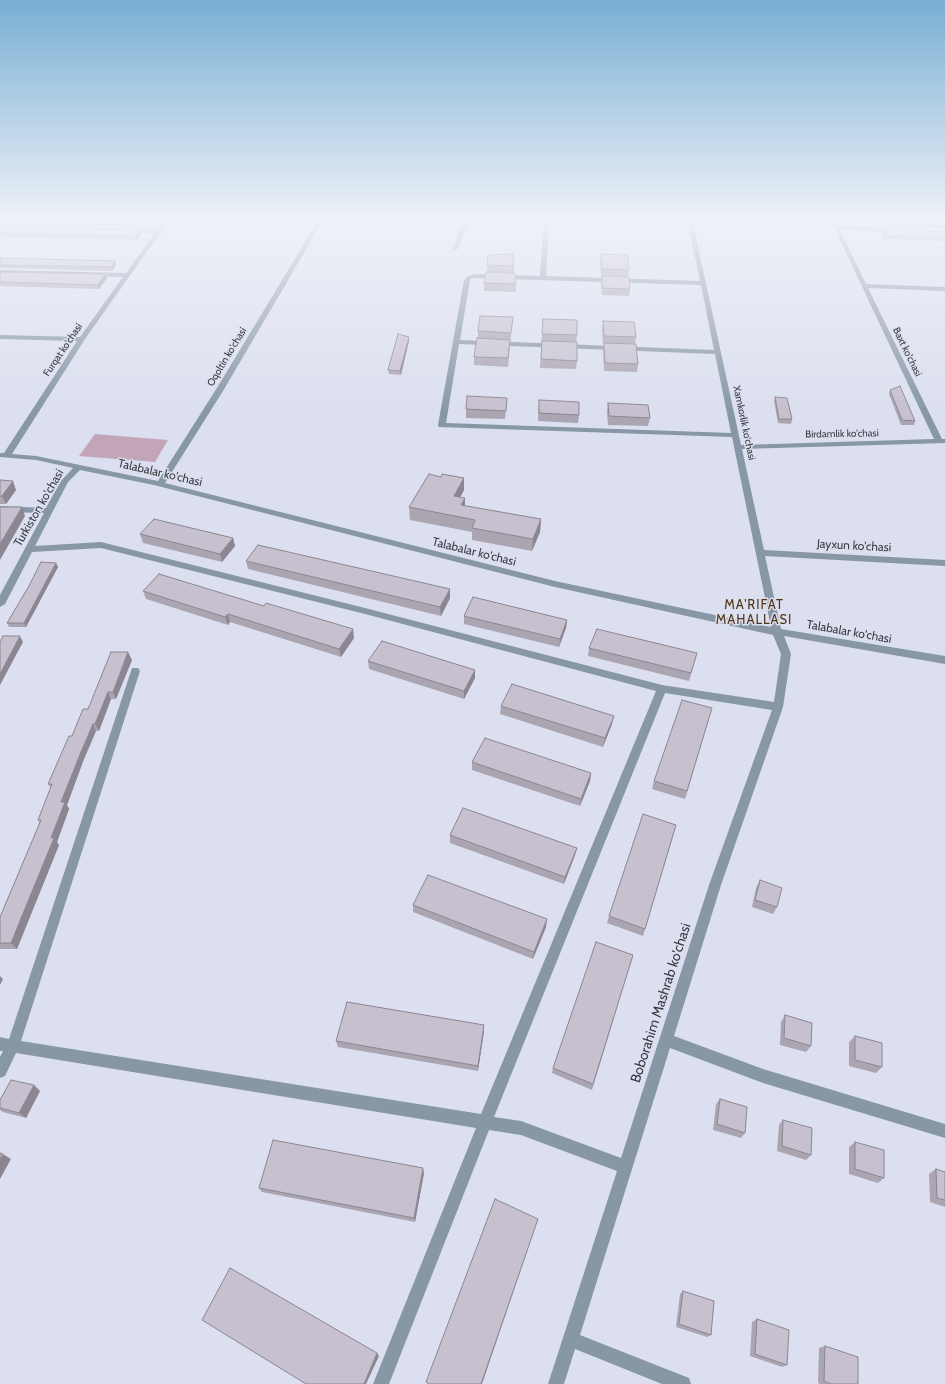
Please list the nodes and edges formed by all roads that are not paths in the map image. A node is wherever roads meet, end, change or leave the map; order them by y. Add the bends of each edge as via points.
1 (704, 283) edge
2 (121, 284) edge
3 (283, 284) edge
4 (466, 284) edge
5 (864, 286) joint
6 (945, 289) edge
7 (0, 337) edge
8 (82, 339) junction
9 (456, 342) junction
10 (719, 352) junction
11 (736, 435) junction
12 (942, 441) edge
13 (738, 446) junction
14 (4, 455) edge
15 (78, 467) junction
16 (160, 484) junction
17 (0, 509) edge
18 (49, 511) junction
19 (29, 549) junction
20 (761, 553) junction
21 (945, 563) edge
22 (0, 604) edge
23 (777, 632) junction
24 (945, 660) edge
25 (135, 671) dead end
26 (662, 689) junction
27 (778, 707) junction
28 (666, 1040) junction
29 (6, 1045) edge
30 (0, 1071) edge
31 (485, 1122) junction
32 (945, 1131) edge
33 (625, 1167) junction
34 (570, 1339) junction
35 (382, 1384) edge
36 (556, 1384) edge
37 (683, 1384) edge

1 - 10 street, Xamkorlik ko'chasi
2 - 8 street, Furqat ko'chasi
3 - 16 street, Oqoltin ko'chasi
4 - 9 street
5 - 6 street
5 - 12 street, Baxt ko'chasi
7 - 8 street
8 - 14 street, Furqat ko'chasi
9 - 10 street
9 - 11 street via 442,424
10 - 11 street, Xamkorlik ko'chasi
11 - 13 street, Xamkorlik ko'chasi
12 - 13 street, Birdamlik ko'chasi
13 - 20 street, Xamkorlik ko'chasi
14 - 15 street, Talabalar ko'chasi via 36,458
15 - 16 street, Talabalar ko'chasi
15 - 18 street, Turkiston ko'chasi via 65,481
16 - 23 street, Talabalar ko'chasi via 555,584
17 - 18 street
18 - 19 street, Turkiston ko'chasi
19 - 22 street, Turkiston ko'chasi
19 - 26 street via 101,545
20 - 21 street, Jayxun ko'chasi
20 - 23 street, Xamkorlik ko'chasi
23 - 24 street, Talabalar ko'chasi
23 - 27 street, Boborahim Mashrab ko'chasi via 786,654
25 - 29 street
26 - 27 street
26 - 31 street
27 - 28 street, Boborahim Mashrab ko'chasi via 715,886
28 - 32 street via 763,1076
28 - 33 street, Boborahim Mashrab ko'chasi
29 - 30 street
29 - 31 street
31 - 33 street via 521,1128
31 - 35 street
33 - 34 street, Boborahim Mashrab ko'chasi
34 - 36 street, Boborahim Mashrab ko'chasi
34 - 37 street

